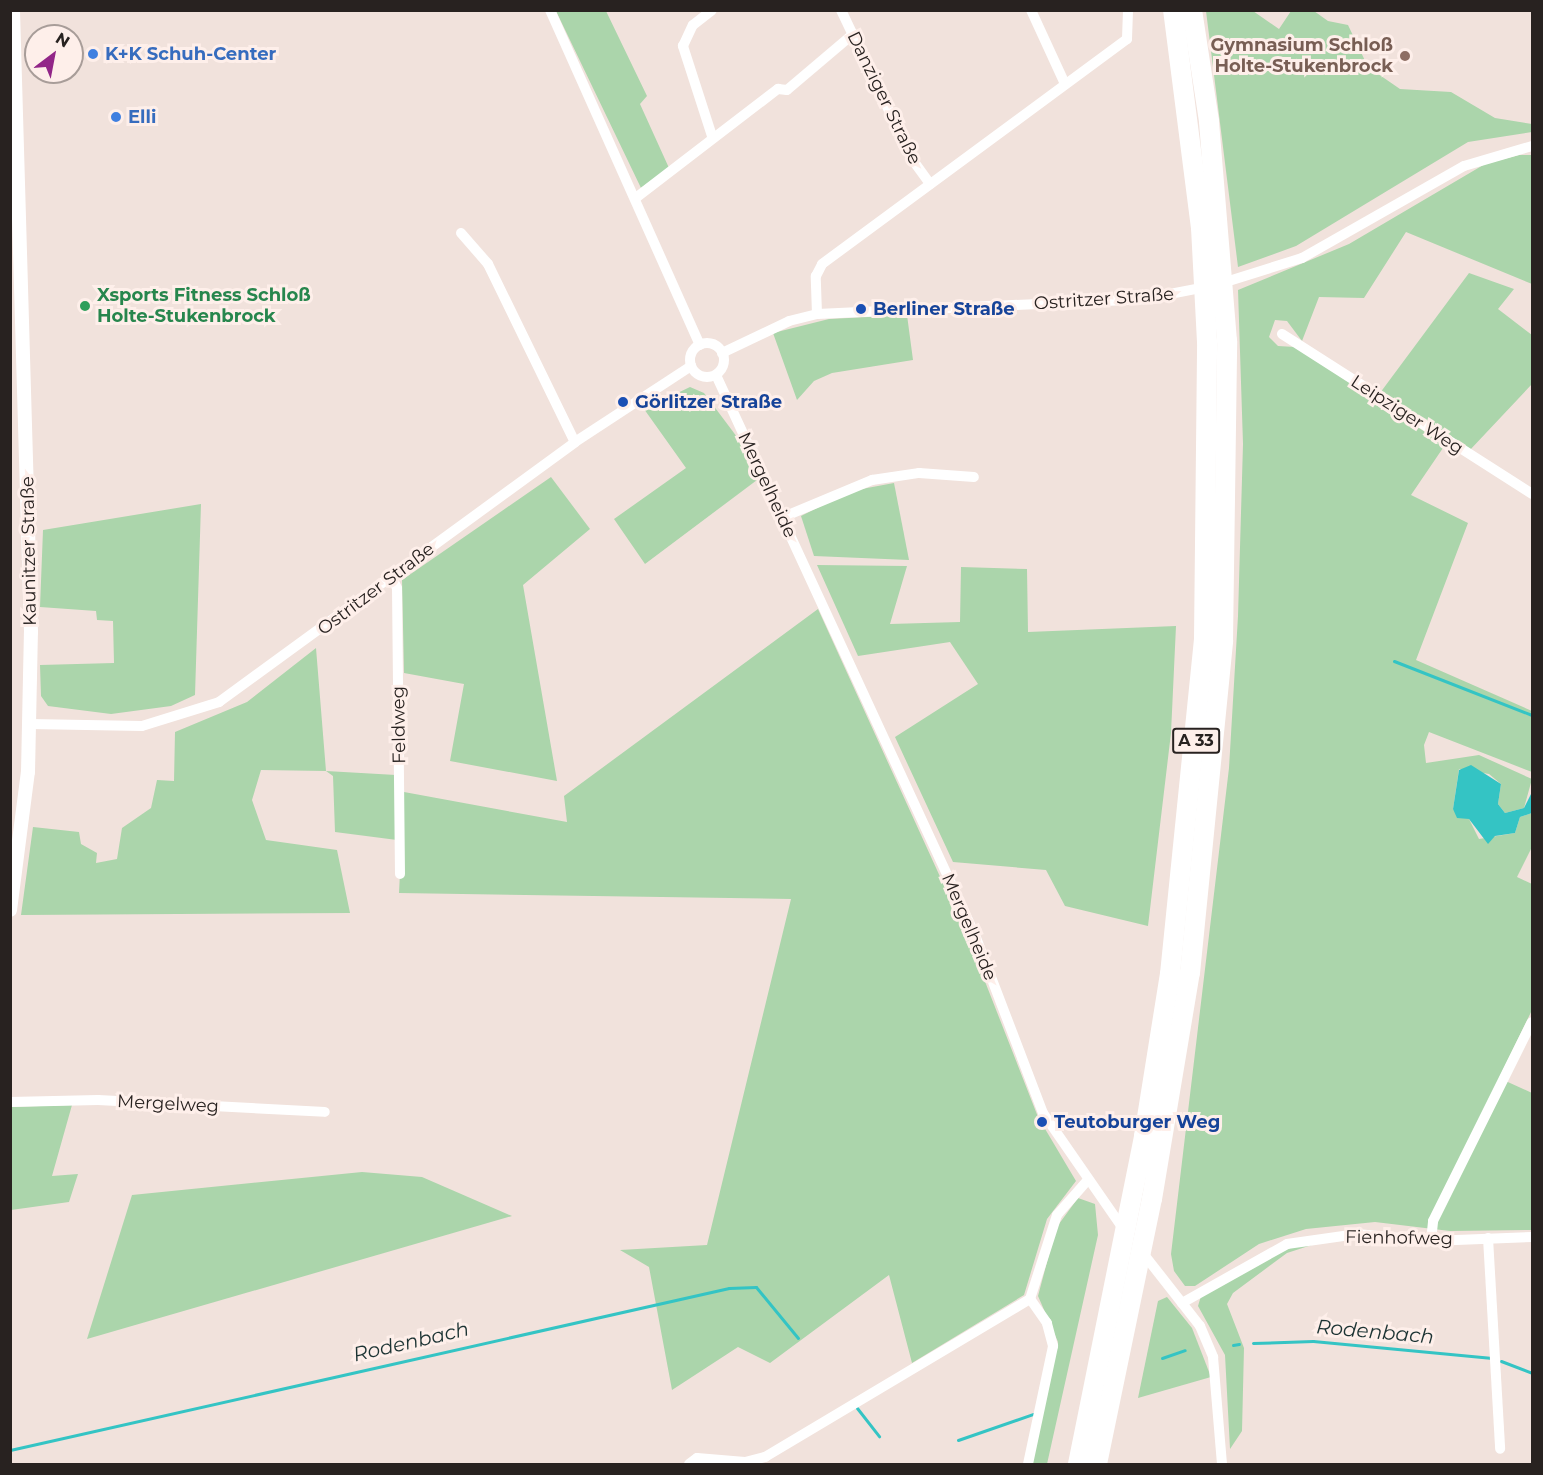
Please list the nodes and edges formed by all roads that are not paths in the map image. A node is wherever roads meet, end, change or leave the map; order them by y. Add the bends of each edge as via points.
1 (13, 10) edge
2 (550, 10) edge
3 (712, 10) edge
4 (842, 10) edge
5 (1031, 10) edge
6 (1128, 10) edge
7 (1173, 10) edge
8 (1192, 10) edge
9 (853, 34) junction
10 (1065, 84) junction
11 (712, 136) junction
12 (1533, 146) edge
13 (930, 184) junction
14 (637, 197) junction
15 (461, 233) dead end
16 (817, 314) junction
17 (1282, 334) dead end
18 (700, 345) junction
19 (722, 353) junction
20 (691, 366) junction
21 (716, 375) junction
22 (575, 441) junction
23 (974, 477) dead end
24 (1533, 494) edge
25 (781, 518) junction
26 (392, 577) junction
27 (30, 724) junction
28 (400, 874) dead end
29 (10, 910) edge
30 (1533, 1022) edge
31 (10, 1102) edge
32 (325, 1112) dead end
33 (1086, 1182) junction
34 (1533, 1237) edge
35 (1488, 1238) junction
36 (1431, 1240) junction
37 (1030, 1299) junction
38 (1182, 1303) junction
39 (1500, 1449) dead end
40 (689, 1464) edge
41 (1028, 1464) edge
42 (1078, 1464) edge
43 (1097, 1464) edge
44 (1222, 1464) edge

1 - 27 street, Kaunitzer Straße
2 - 14 street
3 - 11 street via 693,25 683,46
4 - 9 street, Danziger Straße
5 - 10 street
6 - 10 street via 1127,39
7 - 42 highway, A 33 via 1201,228 1207,342 1204,639 1170,974 1140,1158
8 - 43 highway, A 33 via 1209,121 1227,341 1223,641 1190,973 1154,1189
9 - 11 street via 787,90 778,89 730,130
9 - 13 street, Danziger Straße via 912,159
10 - 13 street
11 - 14 street
12 - 16 street, Ostritzer Straße via 1464,166 1302,258 1216,285 1144,299
13 - 16 street via 822,264 816,276
14 - 18 street
15 - 22 street via 488,264
16 - 19 street, Ostritzer Straße via 789,321
17 - 24 street, Leipziger Weg
18 - 19 street via 711,344
18 - 20 street via 691,356
19 - 21 street
20 - 21 street via 702,376
20 - 22 street, Ostritzer Straße
21 - 25 street, Mergelheide
22 - 26 street, Ostritzer Straße
23 - 25 street via 919,473 872,480
25 - 33 street, Mergelheide via 975,934 1043,1113
26 - 27 street, Ostritzer Straße via 243,687 174,720 142,726
26 - 28 street, Feldweg via 397,588
27 - 29 street, Kaunitzer Straße
30 - 36 street via 1434,1221
31 - 32 street, Mergelweg via 98,1100
33 - 37 street via 1057,1215
33 - 38 street, Mergelheide
34 - 35 street, Fienhofweg
35 - 36 street, Fienhofweg
35 - 39 street
36 - 38 street, Fienhofweg via 1357,1234 1287,1244
37 - 40 street via 765,1457 745,1462 697,1458
37 - 41 street via 1047,1323 1053,1346
38 - 44 street, Mergelheide via 1200,1326 1213,1357

